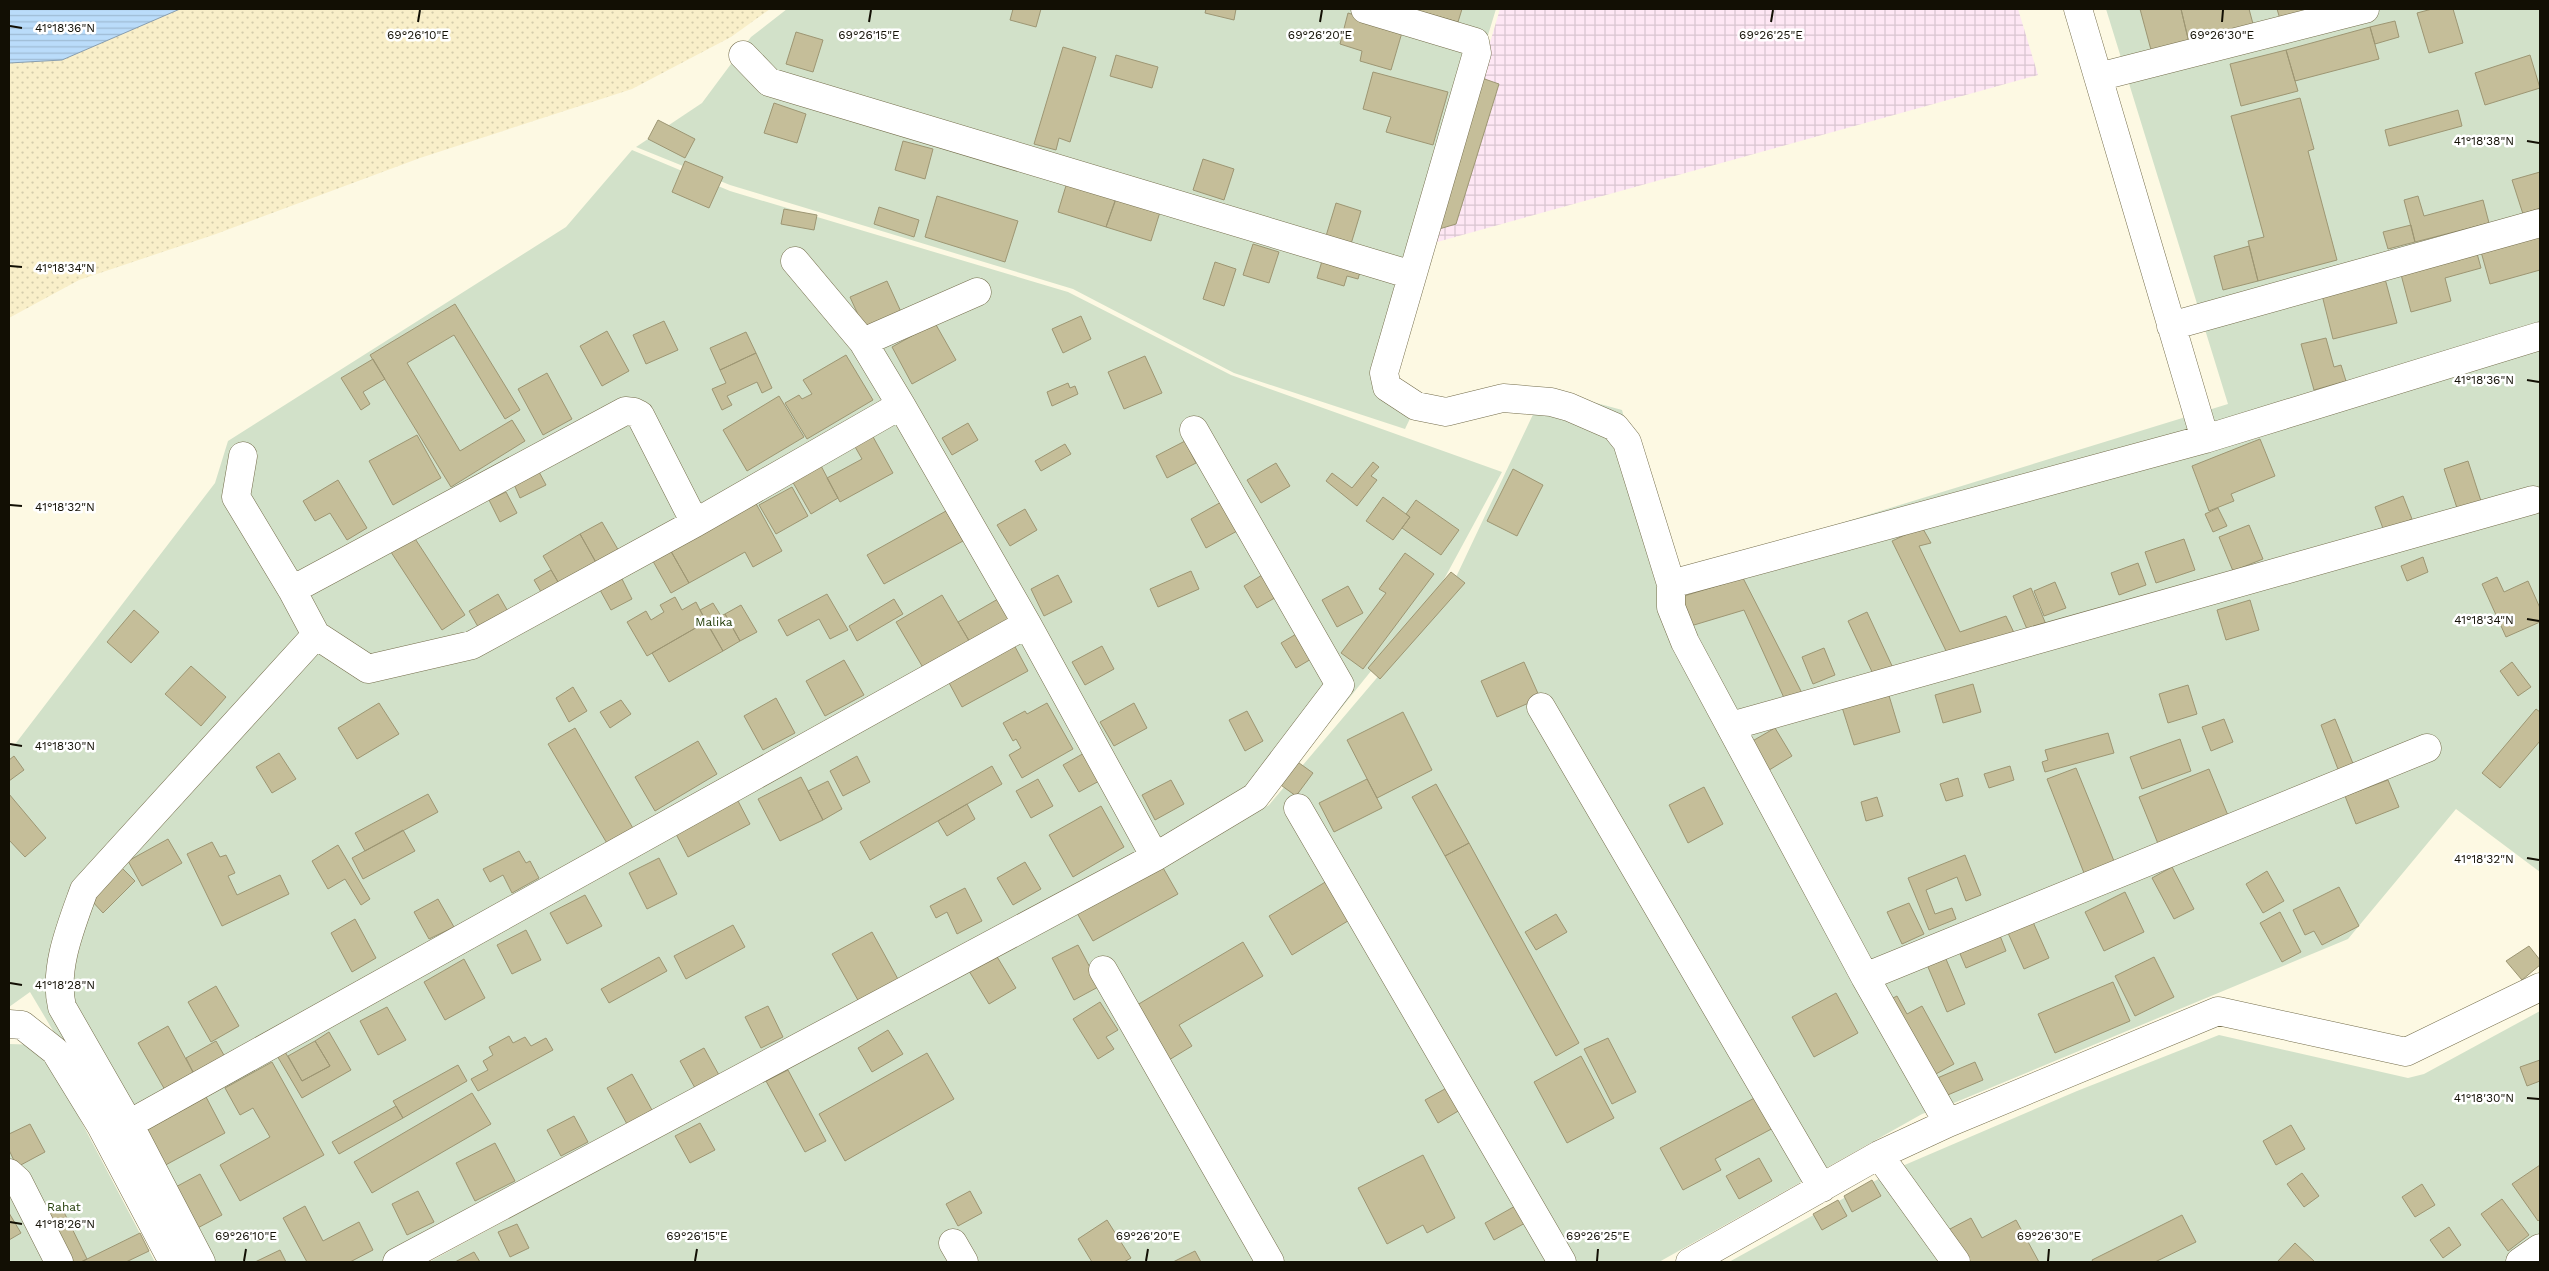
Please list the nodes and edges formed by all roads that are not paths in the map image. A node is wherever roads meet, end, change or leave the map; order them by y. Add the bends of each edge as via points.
1 (1365, 9) edge
2 (2078, 9) edge
3 (2365, 9) edge
4 (743, 55) dead end
5 (2098, 77) junction
6 (2540, 223) edge
7 (795, 261) dead end
8 (1412, 275) junction
9 (977, 292) dead end
10 (2171, 326) junction
11 (2540, 336) edge
12 (863, 342) junction
13 (901, 405) junction
14 (1194, 430) dead end
15 (2204, 438) junction
16 (243, 456) dead end
17 (2533, 500) dead end
18 (695, 523) junction
19 (1671, 584) junction
20 (292, 590) junction
21 (1027, 624) junction
22 (316, 636) junction
23 (1541, 707) dead end
24 (1731, 726) junction
25 (2427, 748) dead end
26 (1298, 808) dead end
27 (1155, 857) junction
28 (1103, 970) dead end
29 (1865, 977) junction
30 (2540, 988) edge
31 (9, 1024) edge
32 (1948, 1123) junction
33 (128, 1124) junction
34 (101, 1126) junction
35 (1879, 1155) junction
36 (9, 1172) edge
37 (1822, 1188) junction
38 (2540, 1248) edge
39 (59, 1262) edge
40 (173, 1262) edge
41 (201, 1262) edge
42 (397, 1262) edge
43 (1270, 1262) edge
44 (1562, 1262) edge
45 (1690, 1262) edge
46 (1956, 1262) edge
47 (2520, 1262) edge

1 - 8 street via 1475,42 1477,53
2 - 5 street
3 - 5 street
4 - 8 street via 769,82
5 - 10 street
6 - 10 street
7 - 12 street
8 - 19 street via 1384,373 1388,387 1416,406 1446,412 1503,398 1522,399 1570,406 1615,427 1627,442
9 - 12 street
10 - 15 street
11 - 15 street
12 - 13 street
13 - 18 street
13 - 21 street
14 - 27 street via 1340,685 1256,797
15 - 19 street
16 - 20 street via 236,497
17 - 24 street
18 - 20 street via 640,415 625,411
18 - 22 street via 472,645 368,669
19 - 24 street via 1670,607 1685,642
20 - 22 street
21 - 27 street
21 - 33 street
22 - 33 street via 84,890 68,935 59,993 62,1007
23 - 37 street
24 - 29 street
25 - 29 street
26 - 44 street
27 - 42 street
28 - 43 street
29 - 32 street
30 - 32 street via 2406,1052 2218,1011
31 - 34 street via 22,1025 55,1051
32 - 35 street
33 - 34 street
33 - 41 street
34 - 40 street
35 - 37 street
35 - 46 street
36 - 39 street via 18,1181
37 - 45 street
38 - 47 street

